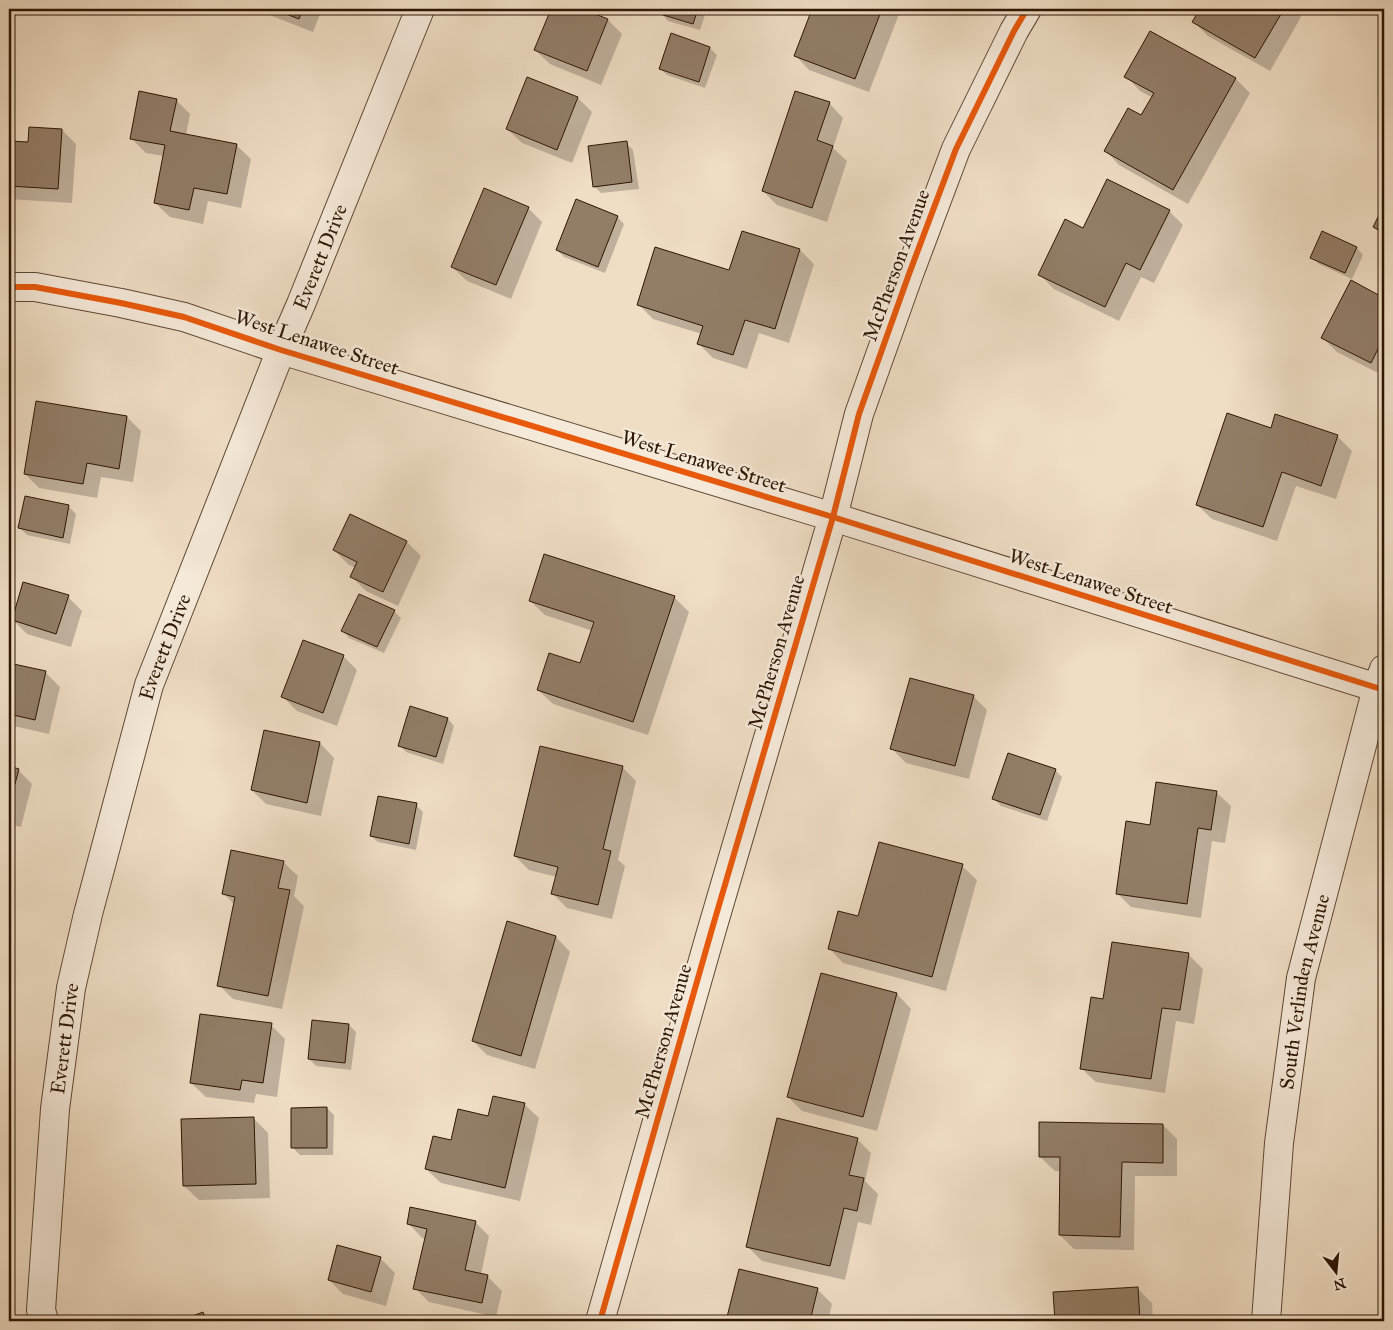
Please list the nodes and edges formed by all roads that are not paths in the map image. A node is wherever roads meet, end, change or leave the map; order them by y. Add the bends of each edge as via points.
1 (420, 9) edge
2 (1027, 9) edge
3 (9, 287) edge
4 (281, 350) junction
5 (833, 517) junction
6 (1382, 682) edge
7 (44, 1321) edge
8 (600, 1321) edge
9 (1266, 1321) edge

1 - 4 street, Everett Drive
2 - 5 street, McPherson Avenue via 956,149 859,414
3 - 4 street, West Lenawee Street via 35,287 184,317
4 - 5 street, West Lenawee Street
4 - 7 street, Everett Drive via 149,685 88,914 71,988 54,1109 42,1310
5 - 6 street, West Lenawee Street
5 - 8 street, McPherson Avenue
6 - 9 street, South Verlinden Avenue via 1301,978 1278,1143

